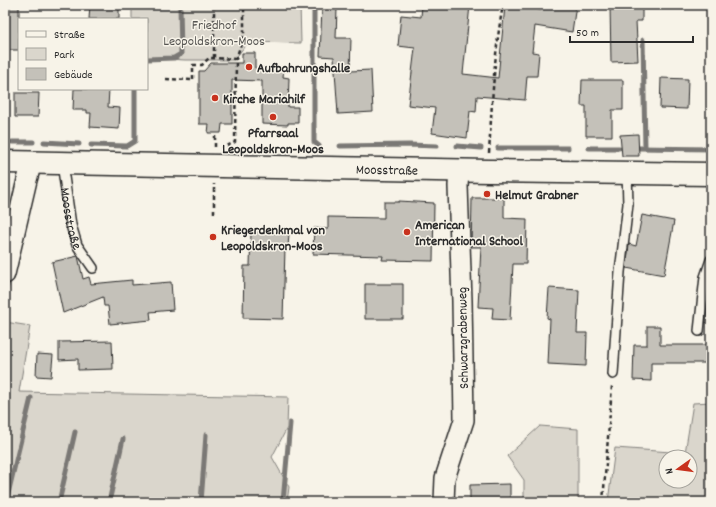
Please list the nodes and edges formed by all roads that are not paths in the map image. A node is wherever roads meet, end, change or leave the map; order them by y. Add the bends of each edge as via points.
1 (5, 162) edge
2 (32, 162) junction
3 (62, 163) junction
4 (459, 171) junction
5 (627, 173) junction
6 (711, 174) edge
7 (711, 260) edge
8 (94, 268) dead end
9 (5, 274) edge
10 (699, 331) dead end
11 (613, 374) road end
12 (444, 502) edge

1 - 2 street, Moosstraße
2 - 3 street, Moosstraße
2 - 9 street
3 - 4 street, Moosstraße
3 - 8 lane, Moosstraße via 71,225 77,245
4 - 5 street, Moosstraße
4 - 12 street, Schwarzgrabenweg via 464,420 445,478
5 - 6 street, Moosstraße
5 - 11 lane via 628,204
7 - 10 lane via 705,277

